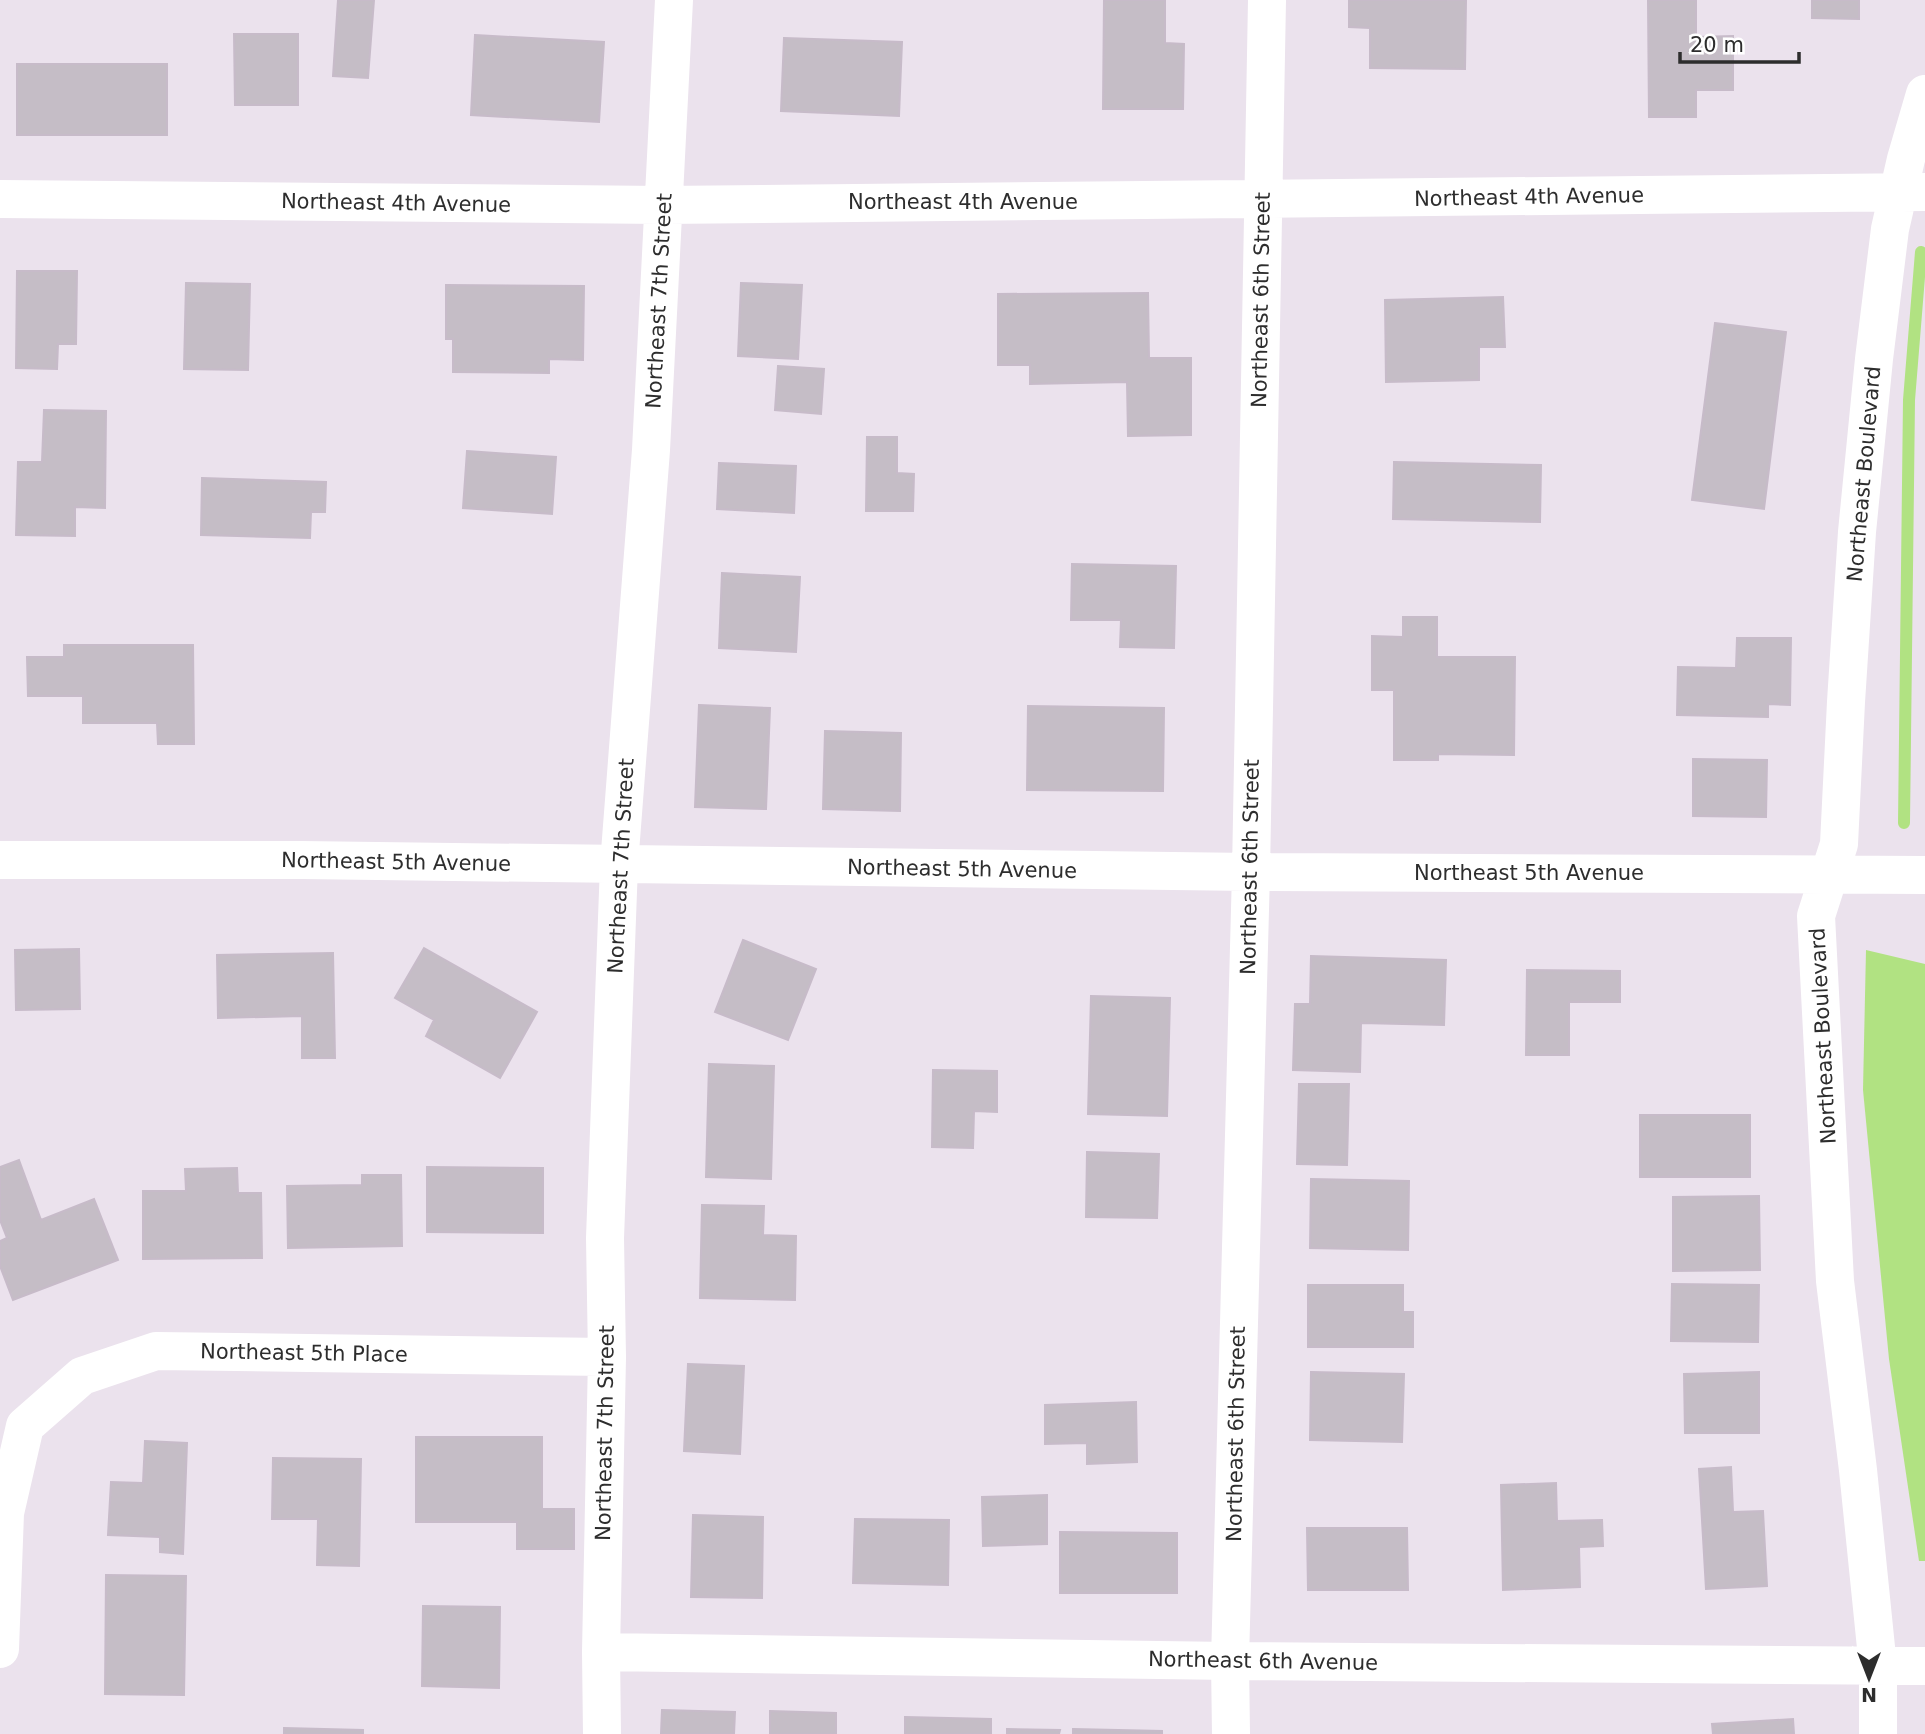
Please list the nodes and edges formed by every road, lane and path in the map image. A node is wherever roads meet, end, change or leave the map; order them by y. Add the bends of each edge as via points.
1 (674, 0) edge
2 (1267, 0) edge
3 (1925, 94) edge
4 (1912, 192) edge
5 (0, 199) edge
6 (1263, 199) junction
7 (663, 205) junction
8 (0, 860) edge
9 (619, 865) junction
10 (1251, 872) junction
11 (1830, 875) junction
12 (1925, 875) edge
13 (607, 1357) junction
14 (0, 1649) edge
15 (601, 1652) junction
16 (1230, 1661) junction
17 (1925, 1666) edge
18 (1878, 1667) junction
19 (602, 1734) edge
20 (1231, 1734) edge
21 (1878, 1734) edge

1 - 7 street, Northeast 7th Street
2 - 6 street, Northeast 6th Street
3 - 4 street, Northeast Boulevard via 1906,159
4 - 6 street, Northeast 4th Avenue
4 - 11 street, Northeast Boulevard via 1890,229 1874,359 1857,532 1839,844
5 - 7 street, Northeast 4th Avenue
6 - 7 street, Northeast 4th Avenue
6 - 10 street, Northeast 6th Street
7 - 9 street, Northeast 7th Street via 651,450
8 - 9 street, Northeast 5th Avenue
9 - 10 street, Northeast 5th Avenue
9 - 13 street, Northeast 7th Street via 605,1238
10 - 11 street, Northeast 5th Avenue
10 - 16 street, Northeast 6th Street
11 - 12 street, Northeast 5th Avenue
11 - 18 street, Northeast Boulevard via 1816,916 1835,1281
13 - 14 street, Northeast 5th Place via 156,1351 82,1376 24,1426 5,1513
13 - 15 street, Northeast 7th Street
15 - 16 street, Northeast 6th Avenue
15 - 19 street, Northeast 7th Street
16 - 18 street, Northeast 6th Avenue
16 - 20 street, Northeast 6th Street
17 - 18 street, Northeast 6th Avenue
18 - 21 street, Northeast Boulevard

